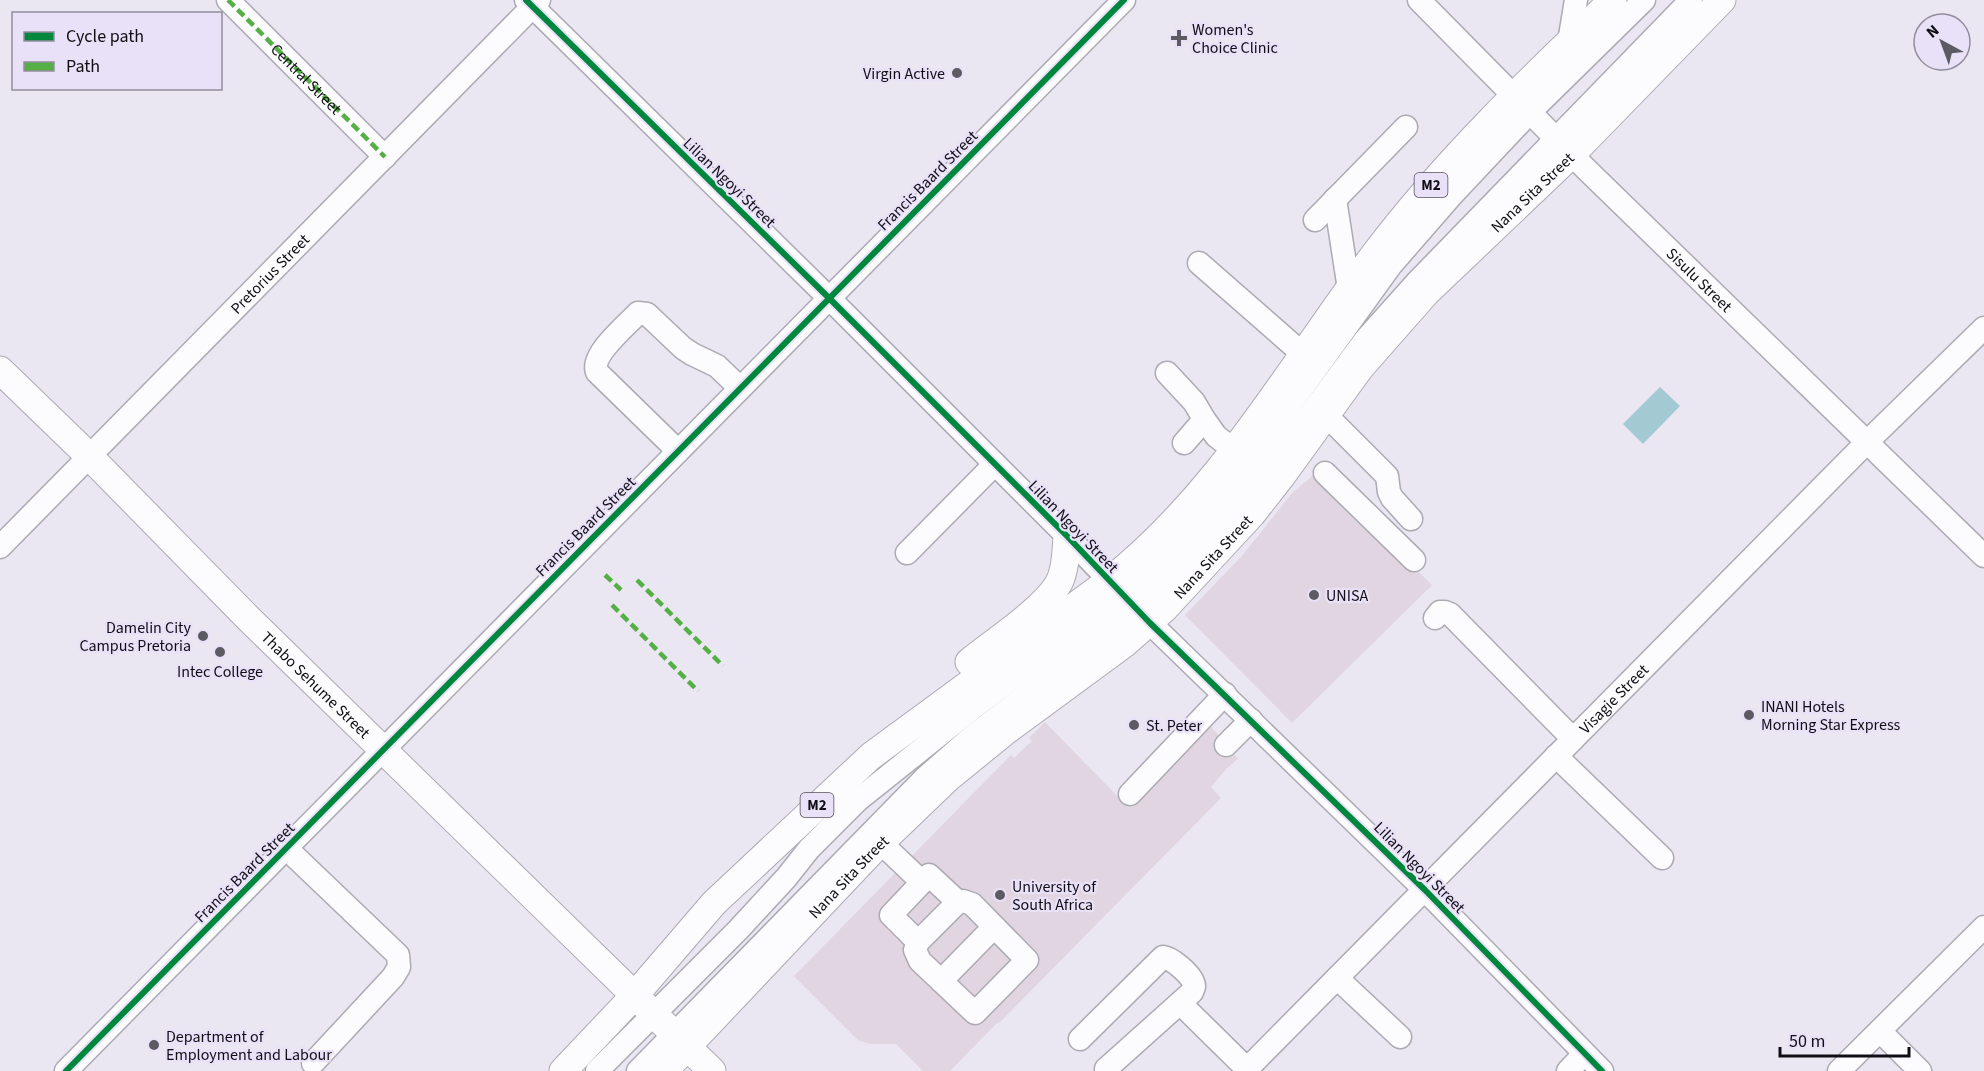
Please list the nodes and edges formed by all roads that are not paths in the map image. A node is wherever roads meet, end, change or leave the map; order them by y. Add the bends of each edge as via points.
1 (228, 0) edge
2 (1124, 0) edge
3 (1419, 0) edge
4 (1576, 0) edge
5 (1613, 0) edge
6 (1644, 0) edge
7 (1690, 0) edge
8 (1722, 0) edge
9 (532, 2) edge
10 (1569, 42) junction
11 (1522, 104) junction
12 (1406, 127) dead end
13 (1564, 146) junction
14 (386, 157) junction
15 (1335, 199) junction
16 (1315, 220) dead end
17 (1199, 263) dead end
18 (1349, 289) junction
19 (830, 299) junction
20 (1984, 328) edge
21 (1304, 355) junction
22 (0, 370) edge
23 (1167, 373) dead end
24 (740, 388) junction
25 (1326, 415) junction
26 (1204, 420) junction
27 (1184, 443) dead end
28 (1866, 443) junction
29 (1234, 450) junction
30 (678, 451) junction
31 (90, 457) junction
32 (995, 465) junction
33 (1324, 473) dead end
34 (1392, 498) junction
35 (1411, 519) dead end
36 (1373, 520) junction
37 (1067, 536) junction
38 (0, 547) edge
39 (907, 553) dead end
40 (1984, 556) edge
41 (1414, 560) dead end
42 (1129, 602) junction
43 (1435, 618) dead end
44 (1225, 694) junction
45 (1251, 720) junction
46 (1573, 739) junction
47 (1226, 745) dead end
48 (384, 749) junction
49 (871, 756) junction
50 (1556, 756) junction
51 (1130, 794) dead end
52 (880, 842) junction
53 (286, 848) junction
54 (1662, 858) dead end
55 (922, 882) junction
56 (1425, 890) junction
57 (958, 902) junction
58 (994, 927) junction
59 (1984, 927) edge
60 (918, 942) junction
61 (1337, 978) junction
62 (941, 981) junction
63 (635, 995) junction
64 (1180, 1003) junction
65 (655, 1015) junction
66 (1880, 1030) junction
67 (1400, 1037) dead end
68 (1080, 1039) dead end
69 (681, 1041) junction
70 (1584, 1054) junction
71 (313, 1063) dead end
72 (1106, 1069) dead end
73 (1246, 1070) edge
74 (66, 1071) edge
75 (563, 1071) edge
76 (597, 1071) edge
77 (638, 1071) edge
78 (664, 1071) edge
79 (712, 1071) edge
80 (1568, 1071) edge
81 (1602, 1071) edge
82 (1839, 1071) edge
83 (1920, 1071) edge

1 - 14 street, Central Street
2 - 19 street, Francis Baard Street
3 - 11 street, Sisulu Street
4 - 10 street
5 - 10 main road, Nana Sita Street / M2
6 - 11 street
7 - 13 street
8 - 13 main road, Nana Sita Street / M2
9 - 14 street, Pretorius Street
9 - 19 street, Lilian Ngoyi Street
10 - 11 main road, Nana Sita Street / M2
11 - 13 street, Sisulu Street
11 - 18 main road, Nana Sita Street / M2 via 1434,180
11 - 42 street via 1391,265 1290,405 1192,530
12 - 15 street
13 - 25 main road, Nana Sita Street / M2 via 1379,345
13 - 28 street, Sisulu Street
13 - 42 street via 1416,283 1192,553
14 - 31 street, Pretorius Street
15 - 16 street
15 - 18 street
17 - 21 street
18 - 21 main road, Nana Sita Street / M2
19 - 24 street, Francis Baard Street
19 - 32 street, Lilian Ngoyi Street
20 - 28 street, Visagie Street
21 - 29 main road, Nana Sita Street / M2
22 - 31 main road, Thabo Sehume Street
23 - 26 street via 1194,402
24 - 30 street, Francis Baard Street
24 - 30 street via 717,366 683,348 643,312 622,329 594,367
25 - 34 street via 1387,476
25 - 42 main road, Nana Sita Street / M2 via 1252,514
26 - 27 street
26 - 29 street
28 - 40 street, Sisulu Street
28 - 46 street, Visagie Street
29 - 42 main road, Nana Sita Street / M2 via 1180,516 1127,567
30 - 48 street, Francis Baard Street
31 - 38 street, Pretorius Street
31 - 48 main road, Thabo Sehume Street
32 - 37 street, Lilian Ngoyi Street
32 - 39 street
33 - 36 street
34 - 35 street
34 - 36 street
36 - 41 street
37 - 42 street, Lilian Ngoyi Street
37 - 49 main road via 1065,566 1053,592 946,679
42 - 44 street, Lilian Ngoyi Street
42 - 49 main road, Nana Sita Street / M2
42 - 52 main road, Nana Sita Street / M2
42 - 65 street via 1097,616 858,800
42 - 69 street via 1112,630 974,735 926,777
43 - 46 street via 1440,612 1450,614
44 - 45 street, Lilian Ngoyi Street
44 - 51 street
45 - 47 street
45 - 56 street, Lilian Ngoyi Street
46 - 50 street, Visagie Street
48 - 53 street, Francis Baard Street
48 - 63 main road, Thabo Sehume Street
49 - 63 main road, Nana Sita Street / M2 via 714,903
50 - 54 street
50 - 56 street, Visagie Street
52 - 55 street
52 - 69 main road, Nana Sita Street / M2
53 - 71 street via 398,955 399,967 393,977
53 - 74 street, Francis Baard Street
55 - 57 street via 929,875
55 - 60 street via 891,915
56 - 61 street, Visagie Street
56 - 70 street, Lilian Ngoyi Street
57 - 58 street via 972,904
57 - 60 street
58 - 62 street
58 - 62 street via 1027,960 975,1013
59 - 66 street
60 - 62 street via 916,955
61 - 67 street
61 - 73 street, Visagie Street
63 - 65 main road, Thabo Sehume Street
63 - 75 main road, Nana Sita Street / M2
64 - 68 street via 1192,992 1192,980 1163,957
64 - 72 street
64 - 73 street
65 - 69 main road, Thabo Sehume Street
65 - 76 street
66 - 82 street
66 - 83 street
69 - 77 street
69 - 78 main road, Nana Sita Street / M2
69 - 79 main road, Thabo Sehume Street
70 - 80 street
70 - 81 street, Lilian Ngoyi Street

